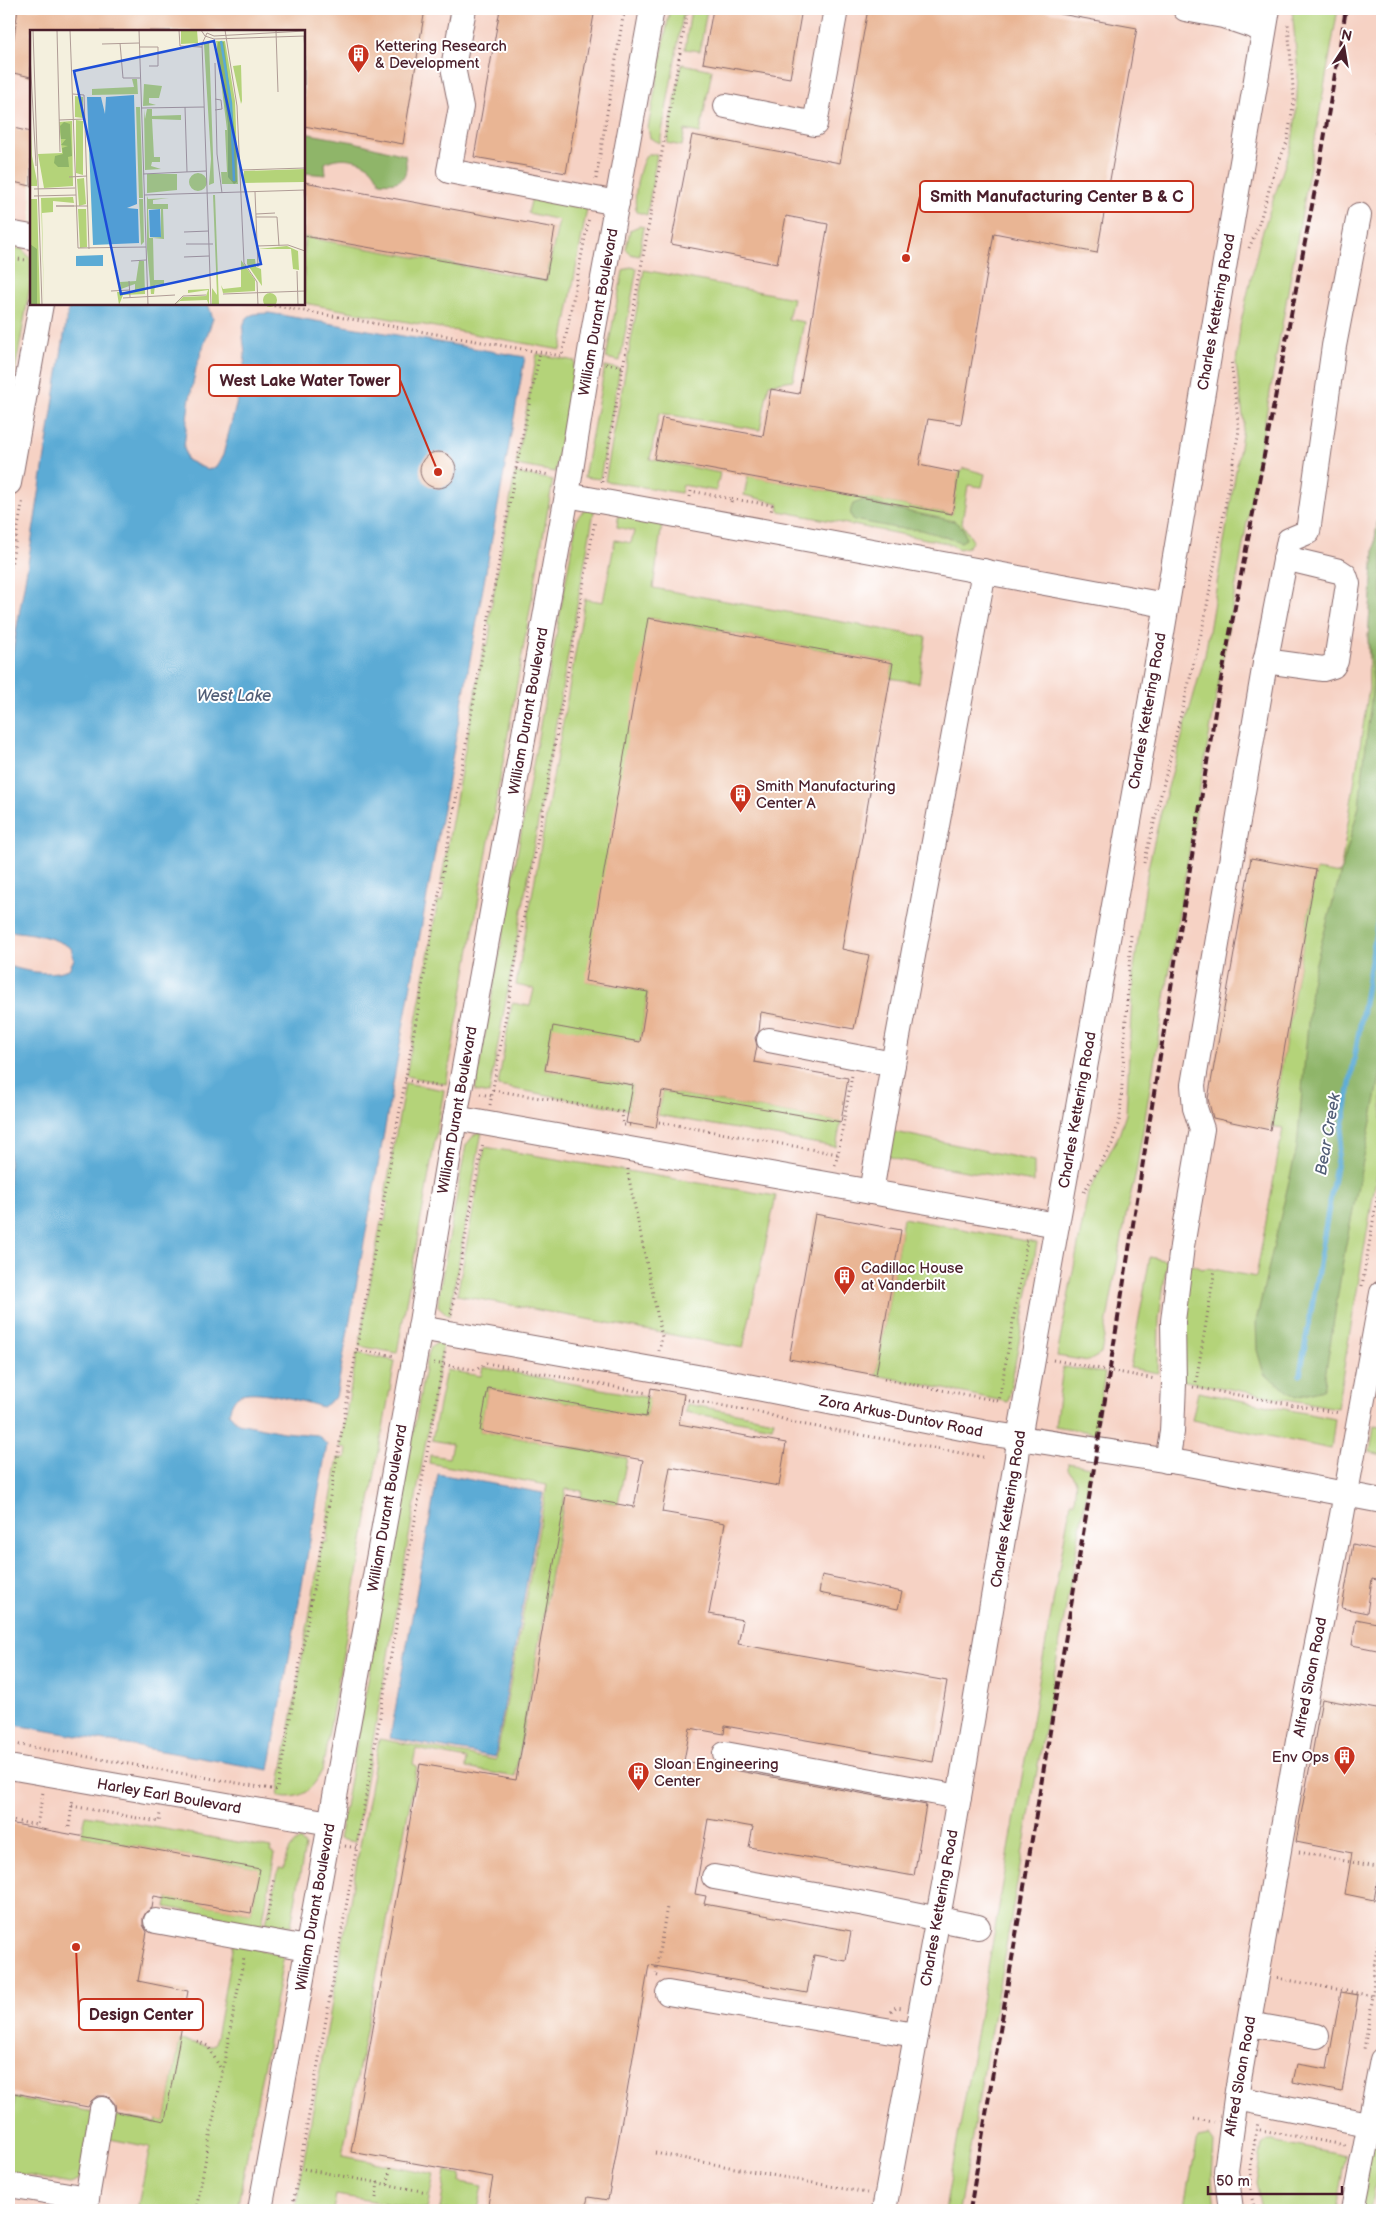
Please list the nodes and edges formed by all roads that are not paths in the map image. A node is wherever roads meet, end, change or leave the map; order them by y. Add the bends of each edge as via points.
1 (464, 9) edge
2 (652, 9) edge
3 (836, 9) edge
4 (1185, 9) edge
5 (1273, 20) edge
6 (726, 106) dead end
7 (617, 203) junction
8 (1360, 215) dead end
9 (9, 233) edge
10 (30, 238) edge
11 (41, 305) edge
12 (9, 483) edge
13 (567, 495) junction
14 (1285, 558) junction
15 (984, 571) junction
16 (1165, 605) junction
17 (1265, 661) junction
18 (769, 1040) dead end
19 (893, 1064) junction
20 (454, 1118) junction
21 (871, 1192) junction
22 (1057, 1225) junction
23 (1382, 1293) edge
24 (420, 1328) junction
25 (1019, 1438) junction
26 (1167, 1461) junction
27 (1345, 1494) junction
28 (1382, 1501) edge
29 (725, 1754) dead end
30 (9, 1767) edge
31 (959, 1797) junction
32 (330, 1824) junction
33 (714, 1877) dead end
34 (937, 1918) junction
35 (156, 1921) dead end
36 (978, 1927) dead end
37 (308, 1948) junction
38 (668, 1993) dead end
39 (1249, 2024) junction
40 (915, 2035) junction
41 (1317, 2036) dead end
42 (1382, 2060) edge
43 (1236, 2098) junction
44 (102, 2109) dead end
45 (1368, 2124) junction
46 (9, 2185) edge
47 (885, 2203) edge
48 (86, 2204) edge
49 (260, 2210) edge
50 (1231, 2210) edge
51 (1353, 2210) edge

1 - 7 lane via 453,67 461,107 449,171
2 - 7 lane, William Durant Boulevard
3 - 6 lane via 815,124
4 - 5 lane
5 - 16 lane, Charles Kettering Road
7 - 13 lane, William Durant Boulevard
8 - 14 lane via 1334,346 1308,532 1289,540
9 - 10 lane
11 - 12 lane
13 - 15 lane
13 - 20 lane, William Durant Boulevard
14 - 17 lane
14 - 17 lane via 1345,575 1348,584 1336,661 1333,666 1323,668
15 - 16 lane
15 - 19 lane
16 - 22 lane, Charles Kettering Road
17 - 26 lane via 1193,1085 1195,1108 1202,1129 1172,1320 1184,1385
18 - 19 lane
19 - 21 lane
20 - 21 lane
20 - 24 lane, William Durant Boulevard
21 - 22 lane
22 - 25 lane, Charles Kettering Road
23 - 27 lane, Alfred Sloan Road
24 - 25 lane, Zora Arkus-Duntov Road
24 - 32 lane, William Durant Boulevard
25 - 26 lane, Zora Arkus-Duntov Road
25 - 31 lane, Charles Kettering Road
26 - 27 lane, Zora Arkus-Duntov Road
27 - 28 lane, Zora Arkus-Duntov Road
27 - 39 lane, Alfred Sloan Road
29 - 31 lane
30 - 32 lane, Harley Earl Boulevard
31 - 34 lane, Charles Kettering Road
32 - 37 lane, William Durant Boulevard
33 - 34 lane
34 - 36 lane
34 - 40 lane, Charles Kettering Road
35 - 37 lane
37 - 49 lane, William Durant Boulevard
38 - 40 lane
39 - 41 lane
39 - 43 lane, Alfred Sloan Road
40 - 47 lane, Charles Kettering Road
42 - 45 lane
43 - 45 lane
43 - 50 lane, Alfred Sloan Road via 1226,2171
44 - 48 lane
45 - 51 lane
46 - 48 lane

